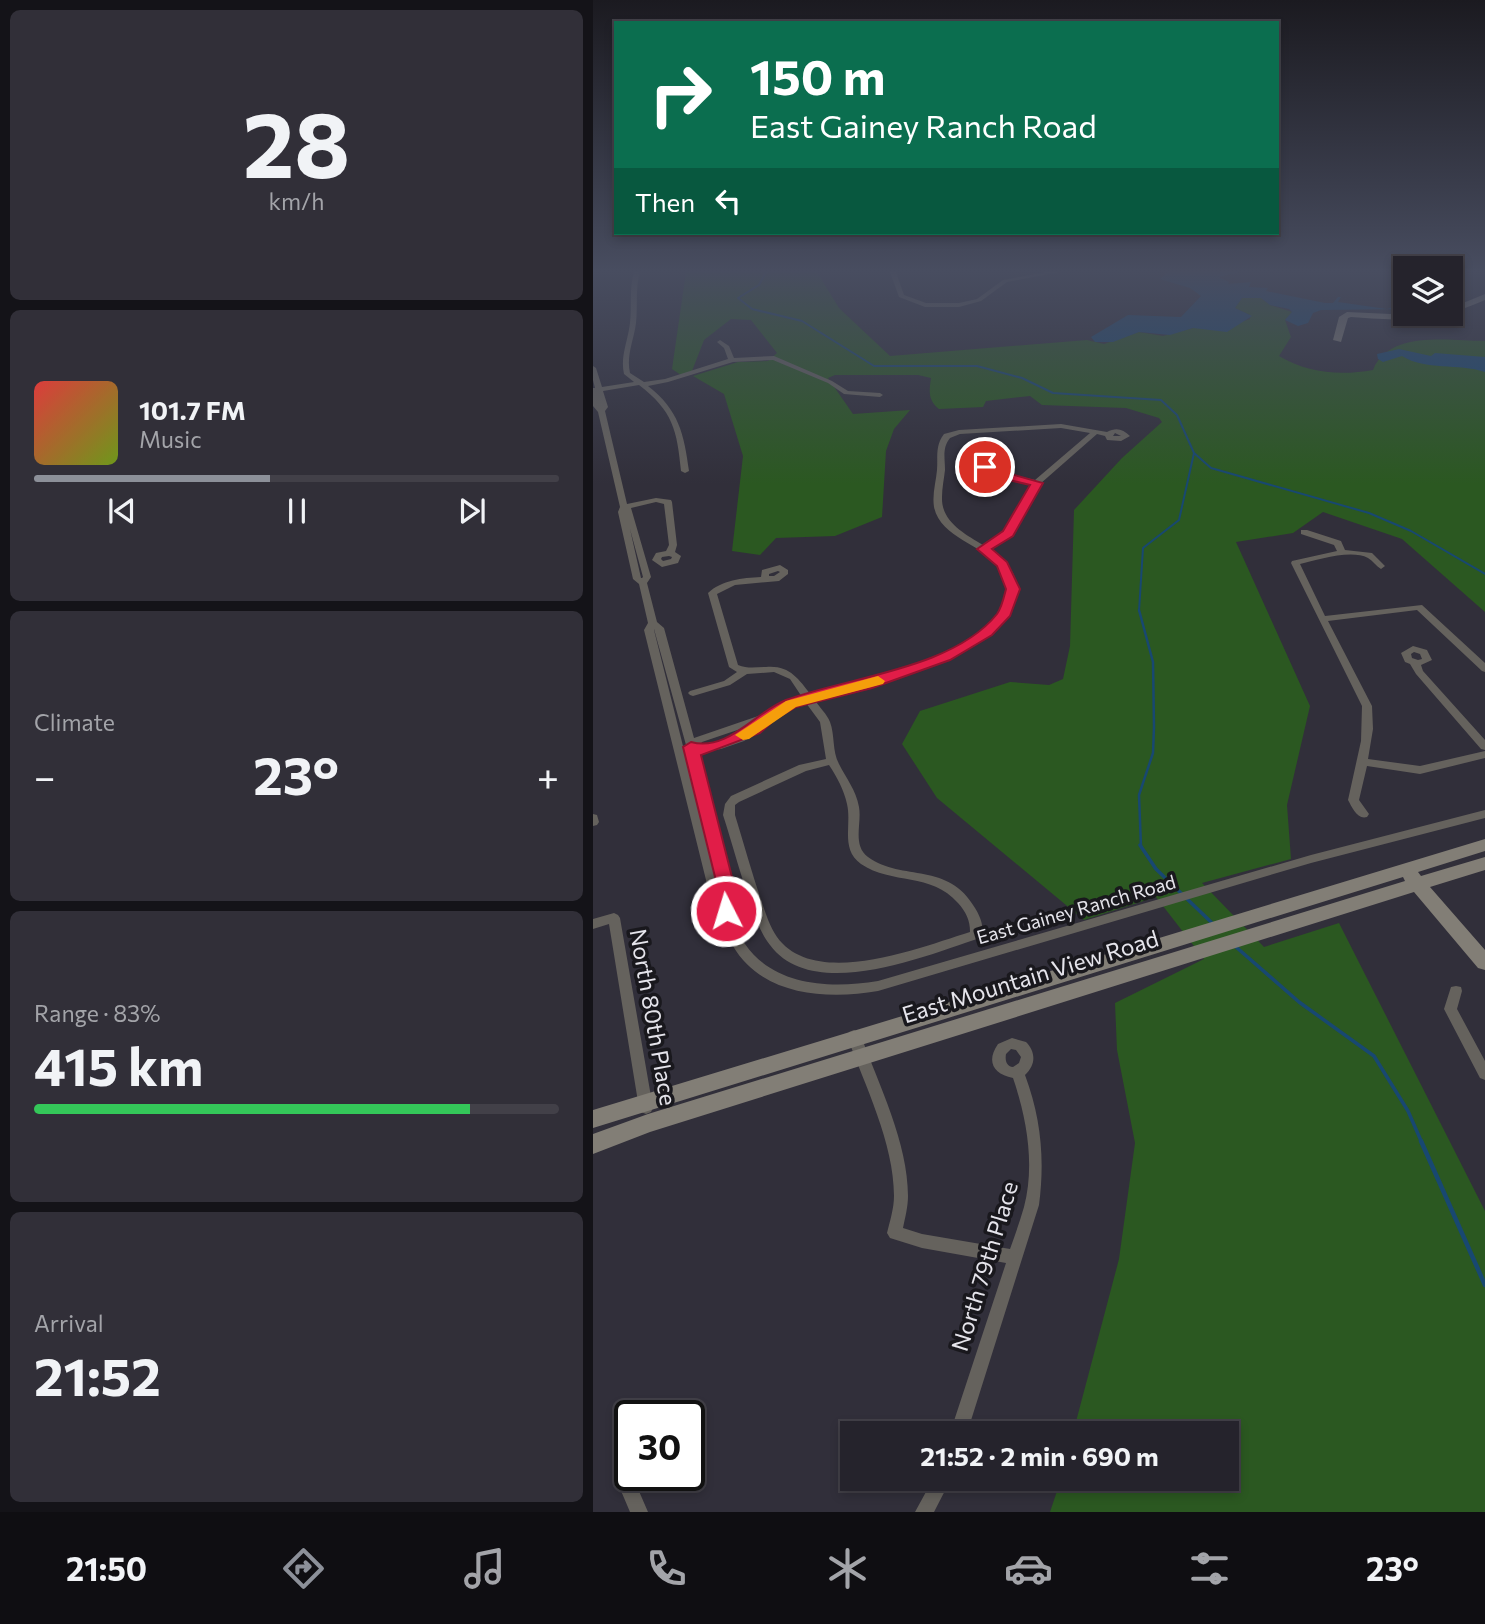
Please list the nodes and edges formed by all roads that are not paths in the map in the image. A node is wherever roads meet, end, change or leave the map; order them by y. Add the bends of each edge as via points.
1 (720, 342) dead end
2 (629, 343) edge
3 (732, 360) junction
4 (593, 368) edge
5 (640, 382) junction
6 (596, 389) edge
7 (880, 394) dead end
8 (1097, 431) junction
9 (1108, 434) dead end
10 (983, 467) dead end
11 (685, 471) dead end
12 (1037, 483) junction
13 (625, 507) junction
14 (1304, 532) dead end
15 (983, 549) junction
16 (1342, 552) junction
17 (671, 553) dead end
18 (1381, 566) dead end
19 (765, 577) dead end
20 (1322, 619) junction
21 (1415, 663) dead end
22 (1485, 669) edge
23 (745, 671) junction
24 (693, 693) dead end
25 (809, 698) junction
26 (1485, 747) edge
27 (686, 748) junction
28 (1485, 754) edge
29 (832, 761) junction
30 (1362, 762) junction
31 (1363, 814) dead end
32 (1485, 814) edge
33 (1485, 845) edge
34 (1485, 863) edge
35 (1412, 876) junction
36 (593, 924) edge
37 (1187, 945) junction
38 (1478, 945) edge
39 (1485, 963) edge
40 (1456, 991) dead end
41 (854, 1036) junction
42 (861, 1056) junction
43 (1017, 1071) dead end
44 (1485, 1074) edge
45 (645, 1100) junction
46 (593, 1119) edge
47 (648, 1123) junction
48 (593, 1144) edge
49 (1014, 1257) junction
50 (963, 1421) edge
51 (630, 1491) edge
52 (935, 1491) edge
53 (639, 1512) edge
54 (924, 1512) edge

1 - 3 street
2 - 5 street via 623,362 627,374
3 - 5 street via 666,381
3 - 7 street via 774,358 846,393
4 - 6 street, East Gainey Ranch Road
5 - 6 street
5 - 11 street via 680,429
6 - 13 street, East Gainey Ranch Road via 597,408
8 - 9 street
8 - 12 street
8 - 15 street via 1061,426 959,432 943,439 938,510
10 - 12 street
12 - 15 street via 1008,534
13 - 17 street via 668,502
13 - 27 street, East Gainey Ranch Road via 622,512 632,538 637,579 643,583 653,623 649,630
14 - 16 street via 1337,543
15 - 25 street via 1003,565 1013,589 1005,613 987,632 945,656 867,684
16 - 18 street via 1369,555
16 - 20 street via 1295,563
19 - 23 street via 723,586 712,593 735,667
20 - 22 street via 1419,607
20 - 30 street via 1367,706
21 - 26 street
23 - 24 street, East Gainey Ranch Road via 727,683
23 - 25 street, East Gainey Ranch Road via 775,669 793,677
25 - 27 street via 769,716 765,723 737,738 701,750
25 - 29 street, East Gainey Ranch Road via 825,722
27 - 32 street, East Gainey Ranch Road via 714,888 722,895 735,938 759,967 809,989 840,992 878,986
28 - 30 street via 1420,770
29 - 29 street, East Gainey Ranch Road via 803,768 730,804 729,815 774,943 796,960 838,969 861,967 976,935 974,916 951,888 928,877 878,867 856,852 853,804
30 - 31 street via 1353,800
33 - 35 main road, East Mountain View Road
34 - 35 main road, East Mountain View Road
35 - 37 main road, East Mountain View Road
35 - 38 main road
36 - 45 street, North 80th Place via 614,918
37 - 41 main road, East Mountain View Road
37 - 42 main road, East Mountain View Road
38 - 39 main road
40 - 44 street via 1451,1009
41 - 42 street
41 - 45 main road, East Mountain View Road
42 - 47 main road, East Mountain View Road
42 - 49 street via 898,1176 901,1195 895,1233
43 - 49 street, North 79th Place via 1028,1101 1037,1153 1032,1205
45 - 46 main road, East Mountain View Road
45 - 47 street, North 80th Place
47 - 48 main road, East Mountain View Road
49 - 50 street, North 79th Place
51 - 53 street
52 - 54 street

